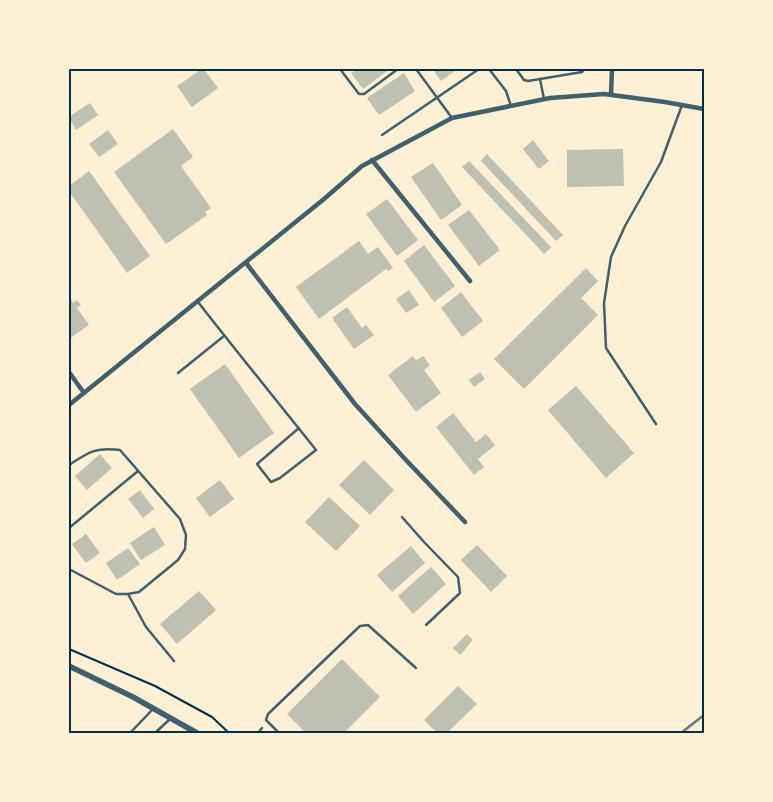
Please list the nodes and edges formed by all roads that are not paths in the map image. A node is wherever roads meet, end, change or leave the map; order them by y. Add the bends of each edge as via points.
1 (340, 69) edge
2 (398, 69) edge
3 (416, 69) edge
4 (479, 69) edge
5 (489, 69) edge
6 (516, 69) edge
7 (584, 69) edge
8 (612, 69) edge
9 (540, 79) junction
10 (611, 95) junction
11 (438, 97) junction
12 (544, 99) junction
13 (682, 105) junction
14 (511, 106) junction
15 (704, 109) edge
16 (452, 118) junction
17 (382, 135) dead end
18 (372, 160) junction
19 (246, 263) junction
20 (470, 281) dead end
21 (198, 302) junction
22 (224, 336) junction
23 (69, 372) edge
24 (178, 373) dead end
25 (84, 393) junction
26 (69, 405) edge
27 (656, 424) dead end
28 (299, 428) junction
29 (69, 465) edge
30 (138, 471) junction
31 (402, 517) dead end
32 (465, 522) dead end
33 (69, 528) edge
34 (69, 569) edge
35 (128, 594) junction
36 (426, 625) dead end
37 (174, 661) dead end
38 (69, 666) edge
39 (416, 668) dead end
40 (153, 709) junction
41 (170, 718) junction
42 (262, 728) dead end
43 (130, 733) edge
44 (155, 733) edge
45 (197, 733) edge
46 (258, 733) edge
47 (279, 733) edge

1 - 2 lane via 359,94 364,94
3 - 11 lane
4 - 11 lane
5 - 14 lane via 506,91
6 - 9 lane via 524,80
7 - 9 lane
8 - 10 street
9 - 12 lane
10 - 12 street
10 - 13 street
11 - 16 lane
11 - 17 lane
12 - 14 street
13 - 15 street
13 - 27 lane via 661,162 611,257 604,303 606,348
14 - 16 street
16 - 18 street
18 - 19 street
18 - 20 street
19 - 21 street
19 - 32 street via 355,404
21 - 22 lane
21 - 25 street
22 - 24 lane
22 - 28 lane
23 - 25 street
25 - 26 street
28 - 28 lane via 316,450 272,482 257,464
29 - 30 lane via 99,448 112,449 120,450
30 - 33 lane
30 - 35 lane via 180,519 186,535 185,548 178,560 139,592
31 - 36 lane via 458,577 460,593
34 - 35 lane via 116,594
35 - 37 lane via 146,627
38 - 40 street
39 - 47 lane via 368,625 360,626 268,714 266,720
40 - 41 street
40 - 43 lane
41 - 44 lane
41 - 45 street
42 - 46 lane

